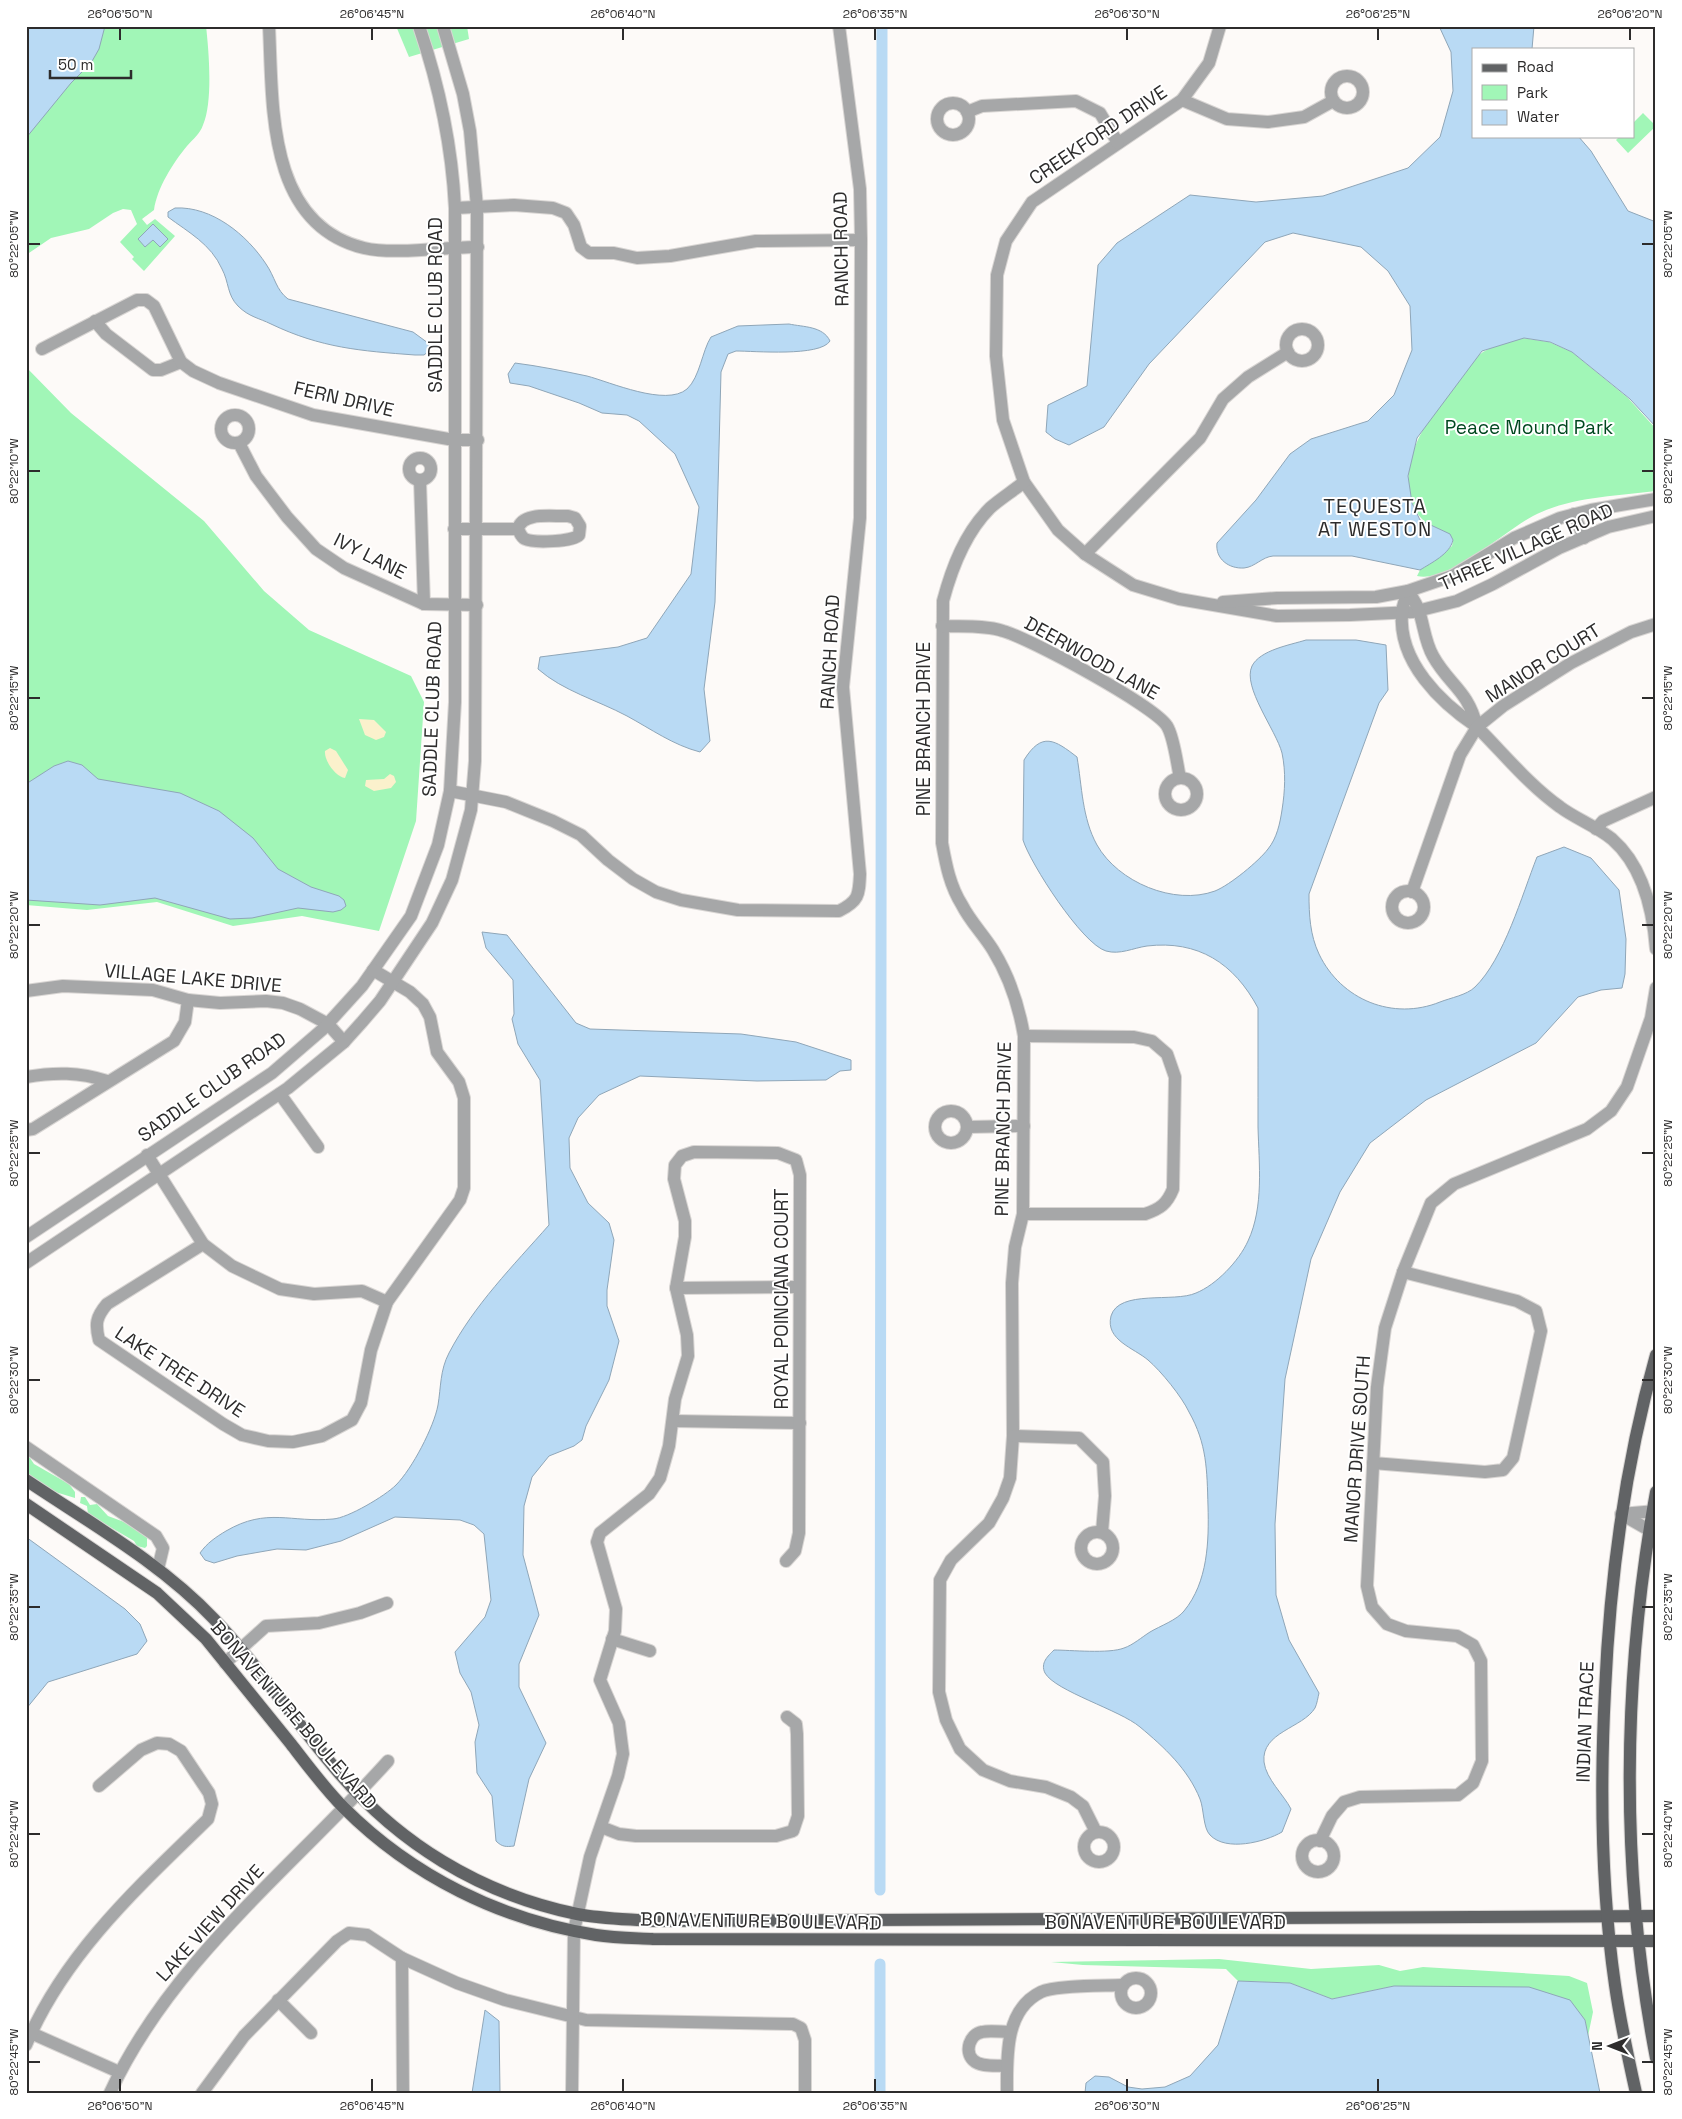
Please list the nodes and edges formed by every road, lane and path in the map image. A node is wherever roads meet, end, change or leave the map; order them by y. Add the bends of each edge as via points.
1 (269, 26) edge
2 (419, 26) edge
3 (443, 26) edge
4 (839, 26) edge
5 (1220, 26) edge
6 (1182, 100) junction
7 (1333, 102) dead end
8 (967, 112) dead end
9 (1118, 143) junction
10 (477, 207) junction
11 (455, 208) junction
12 (861, 240) junction
13 (455, 247) junction
14 (478, 247) junction
15 (95, 321) junction
16 (42, 349) dead end
17 (1288, 352) dead end
18 (182, 362) junction
19 (454, 440) junction
20 (478, 440) junction
21 (239, 443) dead end
22 (420, 480) dead end
23 (1024, 482) junction
24 (1656, 499) edge
25 (1574, 514) junction
26 (1656, 516) edge
27 (454, 529) junction
28 (518, 529) dead end
29 (477, 530) junction
30 (1058, 530) joint
31 (1584, 538) junction
32 (1085, 554) junction
33 (1408, 591) junction
34 (1202, 603) junction
35 (424, 604) junction
36 (454, 605) junction
37 (477, 605) junction
38 (1419, 611) junction
39 (1402, 613) junction
40 (1656, 624) edge
41 (942, 626) junction
42 (1478, 728) junction
43 (1180, 778) dead end
44 (450, 791) junction
45 (472, 796) junction
46 (1656, 798) edge
47 (1596, 829) junction
48 (1412, 892) dead end
49 (1656, 949) edge
50 (373, 970) junction
51 (394, 982) junction
52 (1656, 988) edge
53 (26, 991) edge
54 (188, 1000) junction
55 (328, 1024) junction
56 (1024, 1036) junction
57 (344, 1042) junction
58 (26, 1077) edge
59 (107, 1082) junction
60 (280, 1094) junction
61 (1024, 1126) junction
62 (967, 1127) dead end
63 (26, 1130) edge
64 (318, 1147) dead end
65 (147, 1155) junction
66 (160, 1175) junction
67 (1023, 1214) junction
68 (26, 1238) edge
69 (203, 1244) junction
70 (26, 1263) edge
71 (1403, 1272) junction
72 (799, 1287) junction
73 (676, 1288) junction
74 (388, 1302) junction
75 (1656, 1355) edge
76 (674, 1421) junction
77 (800, 1423) junction
78 (1013, 1436) junction
79 (26, 1447) edge
80 (1373, 1463) junction
81 (26, 1480) edge
82 (1656, 1492) edge
83 (26, 1504) edge
84 (1654, 1511) edge
85 (1621, 1514) junction
86 (1653, 1531) edge
87 (1102, 1532) dead end
88 (786, 1561) dead end
89 (158, 1569) junction
90 (387, 1603) dead end
91 (612, 1639) junction
92 (240, 1648) junction
93 (650, 1652) dead end
94 (225, 1663) junction
95 (786, 1717) dead end
96 (388, 1761) dead end
97 (99, 1786) dead end
98 (358, 1794) junction
99 (344, 1808) junction
100 (601, 1827) junction
101 (1096, 1832) dead end
102 (1320, 1841) dead end
103 (578, 1914) junction
104 (1635, 1916) junction
105 (1656, 1916) edge
106 (1608, 1917) junction
107 (574, 1931) junction
108 (1610, 1941) junction
109 (1637, 1941) junction
110 (1656, 1941) edge
111 (402, 1958) junction
112 (1122, 1985) dead end
113 (278, 2000) junction
114 (572, 2016) junction
115 (1009, 2032) junction
116 (311, 2033) dead end
117 (29, 2039) edge
118 (1656, 2058) edge
119 (1007, 2066) junction
120 (120, 2072) junction
121 (110, 2093) edge
122 (202, 2093) edge
123 (403, 2093) edge
124 (572, 2093) edge
125 (805, 2093) edge
126 (1007, 2093) edge
127 (1636, 2093) edge

1 - 13 street via 277,143 286,179 300,203 319,225 341,240 366,248
2 - 11 street, SADDLE CLUB ROAD via 450,147
3 - 10 street via 466,112
4 - 12 street, RANCH ROAD via 860,189
5 - 6 street, CREEKFORD DRIVE via 1209,63
6 - 7 street via 1227,120 1268,122 1304,117
6 - 9 street, CREEKFORD DRIVE
8 - 9 street via 982,106 1076,101 1100,113
9 - 23 street, CREEKFORD DRIVE via 1032,202 1006,241 997,275 996,356 1003,420
10 - 11 street
10 - 12 street via 553,208 566,213 581,247 589,253 614,253 637,258 670,256 756,241
10 - 14 street
11 - 13 street, SADDLE CLUB ROAD
12 - 45 street, RANCH ROAD via 860,518 842,687 860,874 859,892 853,904 839,911 738,910 681,900 656,892 633,879 581,835 553,821 506,802
13 - 14 street
13 - 19 street, SADDLE CLUB ROAD
14 - 20 street
15 - 16 street
15 - 18 street via 106,334 153,370
15 - 18 street via 137,300 146,300 154,306
17 - 32 street via 1248,377 1223,399 1200,438
18 - 19 street, FERN DRIVE via 219,383 313,415
19 - 20 street, FERN DRIVE
19 - 27 street, SADDLE CLUB ROAD
20 - 29 street
21 - 35 street, IVY LANE via 256,476 316,550 344,568
22 - 35 street
23 - 30 street, CREEKFORD DRIVE
23 - 41 street, PINE BRANCH DRIVE via 991,508 961,550 948,584
24 - 25 street, THREE VILLAGE ROAD
25 - 31 street
25 - 33 street, THREE VILLAGE ROAD via 1514,538 1452,576
26 - 31 street, THREE VILLAGE ROAD via 1608,527
27 - 29 street
27 - 36 street, SADDLE CLUB ROAD
28 - 29 street
29 - 37 street
30 - 32 street, THREE VILLAGE ROAD
31 - 38 street, THREE VILLAGE ROAD via 1457,601
32 - 34 street, THREE VILLAGE ROAD via 1133,585
33 - 34 street, THREE VILLAGE ROAD via 1376,596
33 - 38 street
33 - 39 street
34 - 39 street, THREE VILLAGE ROAD via 1277,616
35 - 36 street, IVY LANE
36 - 37 street, IVY LANE
36 - 44 street, SADDLE CLUB ROAD
37 - 45 street via 477,715
38 - 39 street, THREE VILLAGE ROAD
38 - 42 street via 1433,657 1466,696
39 - 42 street via 1411,657 1429,685 1453,711
40 - 42 street, MANOR COURT via 1631,632 1571,663 1503,706
41 - 43 street, DEERWOOD LANE via 981,627 1011,634 1148,708 1168,726
41 - 56 street, PINE BRANCH DRIVE via 942,834 947,872 962,906 993,950 1009,983
42 - 47 street via 1560,808
42 - 48 street, MANOR COURT via 1460,755
44 - 45 street, RANCH ROAD
44 - 50 street, SADDLE CLUB ROAD via 438,845 411,916
45 - 51 street via 466,836 452,880 432,923
46 - 47 street via 1603,820
47 - 49 street via 1612,839 1633,863 1645,891
50 - 51 street, LAKE TREE DRIVE
50 - 55 street, SADDLE CLUB ROAD
51 - 57 street
51 - 74 street, LAKE TREE DRIVE via 423,1004 430,1017 437,1052 459,1082 464,1098 464,1188 460,1200
52 - 71 street, MANOR DRIVE SOUTH via 1651,1018 1627,1087 1611,1111 1588,1129 1454,1184 1432,1202
53 - 54 street, VILLAGE LAKE DRIVE via 63,986 153,990
54 - 55 street, VILLAGE LAKE DRIVE via 220,1003 266,1000 300,1009
54 - 59 street via 184,1022 174,1041
55 - 57 street, VILLAGE LAKE DRIVE
55 - 65 street, SADDLE CLUB ROAD via 272,1073
56 - 61 street, PINE BRANCH DRIVE
56 - 67 street via 1134,1037 1152,1041 1167,1054 1175,1077 1173,1189 1168,1202 1145,1214
57 - 60 street
58 - 59 street via 74,1073
59 - 63 street via 33,1129
60 - 64 street
60 - 66 street
61 - 62 street
61 - 67 street, PINE BRANCH DRIVE
65 - 66 street
65 - 68 street, SADDLE CLUB ROAD
66 - 69 street
66 - 70 street
67 - 78 street, PINE BRANCH DRIVE via 1015,1247 1012,1282
69 - 74 street via 232,1266 280,1289 314,1294 362,1291
69 - 74 street, LAKE TREE DRIVE via 107,1304 98,1314 95,1326 99,1340 242,1434 268,1441 306,1441 352,1420 361,1403 371,1350
71 - 80 street, MANOR DRIVE SOUTH via 1385,1328 1377,1387
71 - 80 street via 1517,1300 1536,1311 1541,1331 1513,1458 1503,1470 1485,1472
72 - 73 street
72 - 73 street, ROYAL POINCIANA COURT via 800,1175 796,1160 778,1153 694,1152 682,1156 674,1165 674,1180 685,1220
72 - 77 street, ROYAL POINCIANA COURT
73 - 76 street via 687,1335 688,1356 675,1399
75 - 85 main road, INDIAN TRACE via 1645,1392
76 - 77 street
76 - 91 street via 660,1478 649,1494 600,1532 597,1542 616,1609
77 - 88 street, ROYAL POINCIANA COURT via 799,1533 795,1551
78 - 87 street via 1079,1438 1103,1462
78 - 101 street, PINE BRANCH DRIVE via 1010,1478 1003,1498 989,1523 951,1560 940,1580 939,1692 946,1720 960,1749 983,1770 1010,1781 1046,1787 1071,1797 1083,1806
79 - 89 street via 156,1536 163,1548
80 - 102 street, MANOR DRIVE SOUTH via 1367,1586 1372,1607 1387,1624 1406,1631 1457,1636 1473,1645 1481,1661 1482,1761 1473,1783 1458,1795 1360,1797 1344,1802 1332,1816
81 - 89 main road, BONAVENTURE BOULEVARD
82 - 84 main road
83 - 94 main road, BONAVENTURE BOULEVARD via 157,1593 206,1639
84 - 85 street
84 - 86 main road
85 - 86 street
85 - 106 main road, INDIAN TRACE via 1609,1612 1601,1780
86 - 104 main road via 1636,1626 1630,1720
89 - 92 main road, BONAVENTURE BOULEVARD via 214,1618
90 - 92 street via 319,1623 270,1624
91 - 93 street
91 - 100 street via 600,1680 619,1723 622,1754
92 - 94 street
92 - 98 main road, BONAVENTURE BOULEVARD
94 - 99 main road, BONAVENTURE BOULEVARD
95 - 100 street via 796,1724 797,1734 798,1816 793,1831 776,1836 636,1836
96 - 98 street, BONAVENTURE BOULEVARD
97 - 117 street via 141,1750 157,1743 170,1744 180,1751 209,1793 212,1804 208,1819 139,1886 91,1939 66,1974
98 - 99 street, LAKE VIEW DRIVE
98 - 103 main road, BONAVENTURE BOULEVARD via 423,1851 475,1880
99 - 107 main road, BONAVENTURE BOULEVARD via 413,1866 440,1882 505,1911
99 - 120 street, LAKE VIEW DRIVE via 183,1975 136,2041
100 - 103 street via 590,1857
103 - 106 main road, BONAVENTURE BOULEVARD via 652,1921
103 - 107 street
104 - 105 main road, BONAVENTURE BOULEVARD
104 - 106 main road, BONAVENTURE BOULEVARD
104 - 109 main road
106 - 108 main road, INDIAN TRACE
107 - 108 main road, BONAVENTURE BOULEVARD via 663,1939
107 - 114 street
108 - 109 main road, BONAVENTURE BOULEVARD
108 - 127 main road, INDIAN TRACE
109 - 110 main road, BONAVENTURE BOULEVARD
109 - 118 main road
111 - 113 street via 367,1935 354,1933 337,1941
111 - 114 street via 497,1997
111 - 123 street
112 - 115 street via 1080,1986 1042,1992 1023,2007
113 - 116 street
113 - 122 street via 244,2036
114 - 124 street
114 - 125 street via 586,2020 781,2022 801,2028 805,2040
115 - 119 street
115 - 119 street via 980,2032 969,2045 973,2060 984,2065
117 - 120 street
119 - 126 street
120 - 121 street, LAKE VIEW DRIVE

